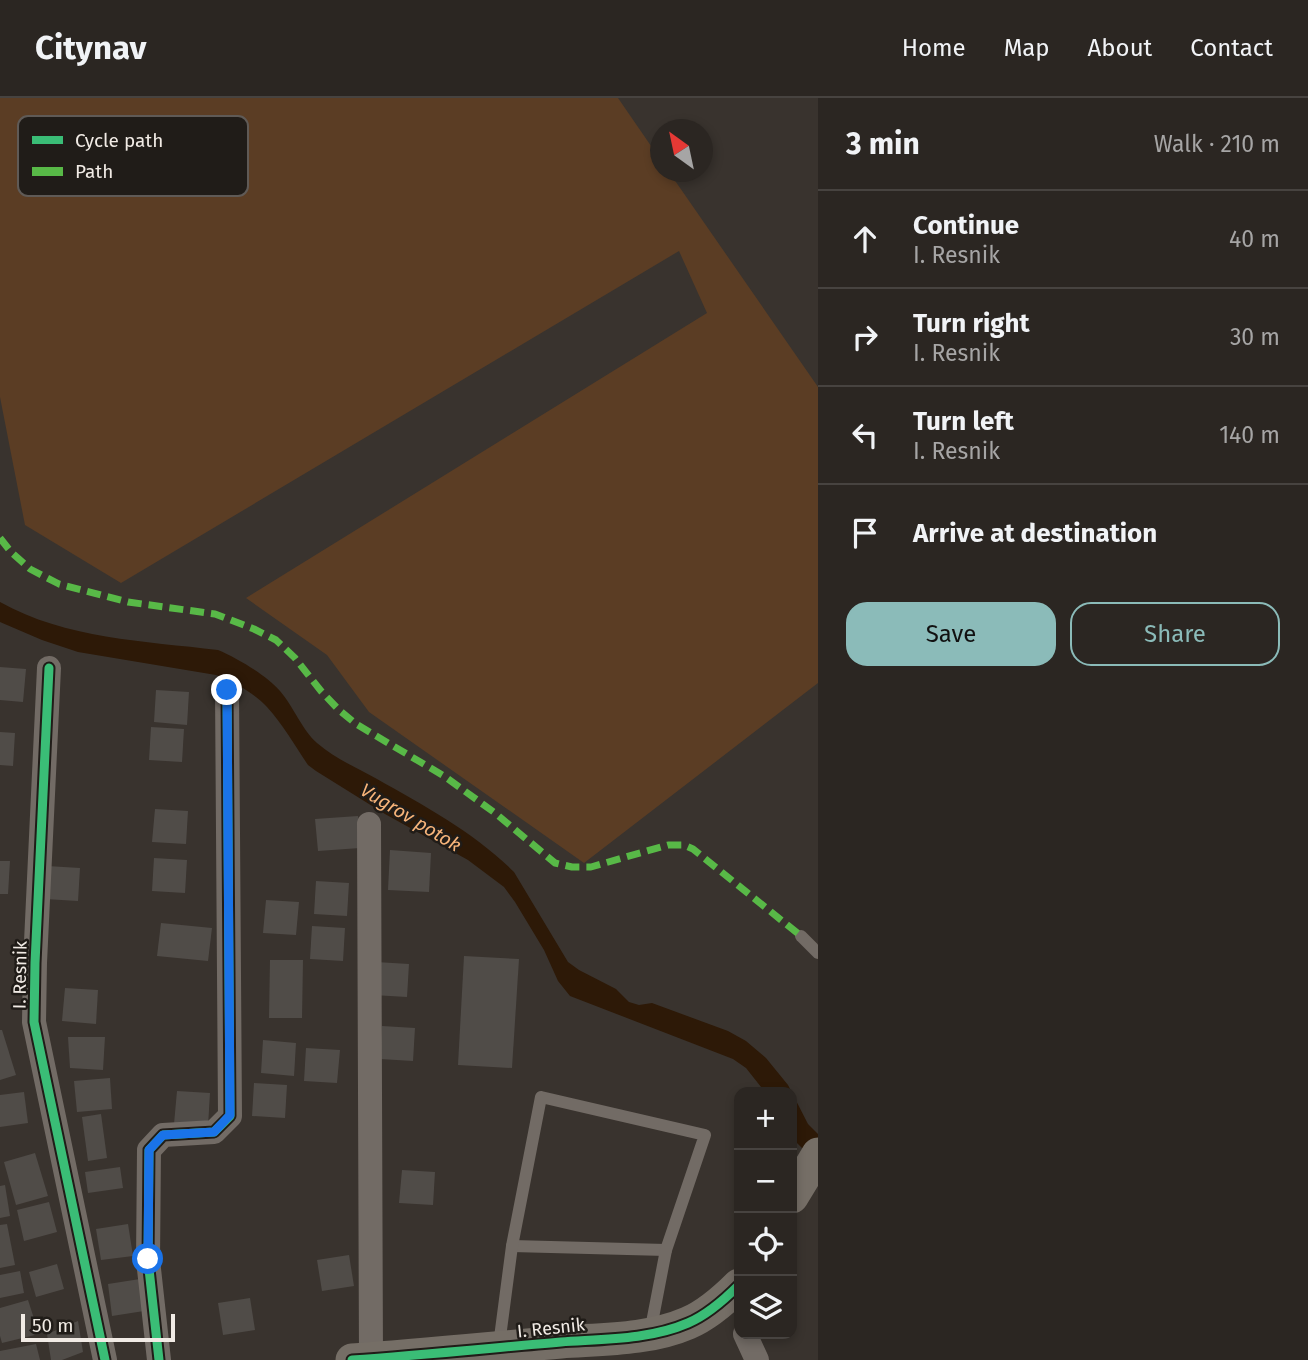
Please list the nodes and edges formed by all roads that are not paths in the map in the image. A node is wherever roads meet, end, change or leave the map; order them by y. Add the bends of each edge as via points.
1 (49, 668) dead end
2 (227, 690) dead end
3 (369, 824) dead end
4 (801, 936) dead end
5 (818, 953) edge
6 (512, 1246) junction
7 (666, 1250) junction
8 (734, 1301) edge
9 (650, 1335) junction
10 (748, 1339) edge
11 (498, 1349) junction
12 (545, 1352) edge
13 (361, 1359) edge
14 (105, 1360) edge
15 (159, 1360) edge
16 (757, 1360) edge

1 - 14 street, I. Resnik via 34,1022
2 - 15 street via 230,1115 214,1132 163,1135 149,1150 148,1259
3 - 13 street, I. Resnik
4 - 5 lane
6 - 7 lane
6 - 7 lane via 541,1097 705,1135
6 - 11 lane
7 - 9 lane
8 - 9 street, I. Resnik via 687,1324
9 - 12 street, I. Resnik
10 - 16 street
11 - 12 street, I. Resnik
11 - 13 street, I. Resnik

